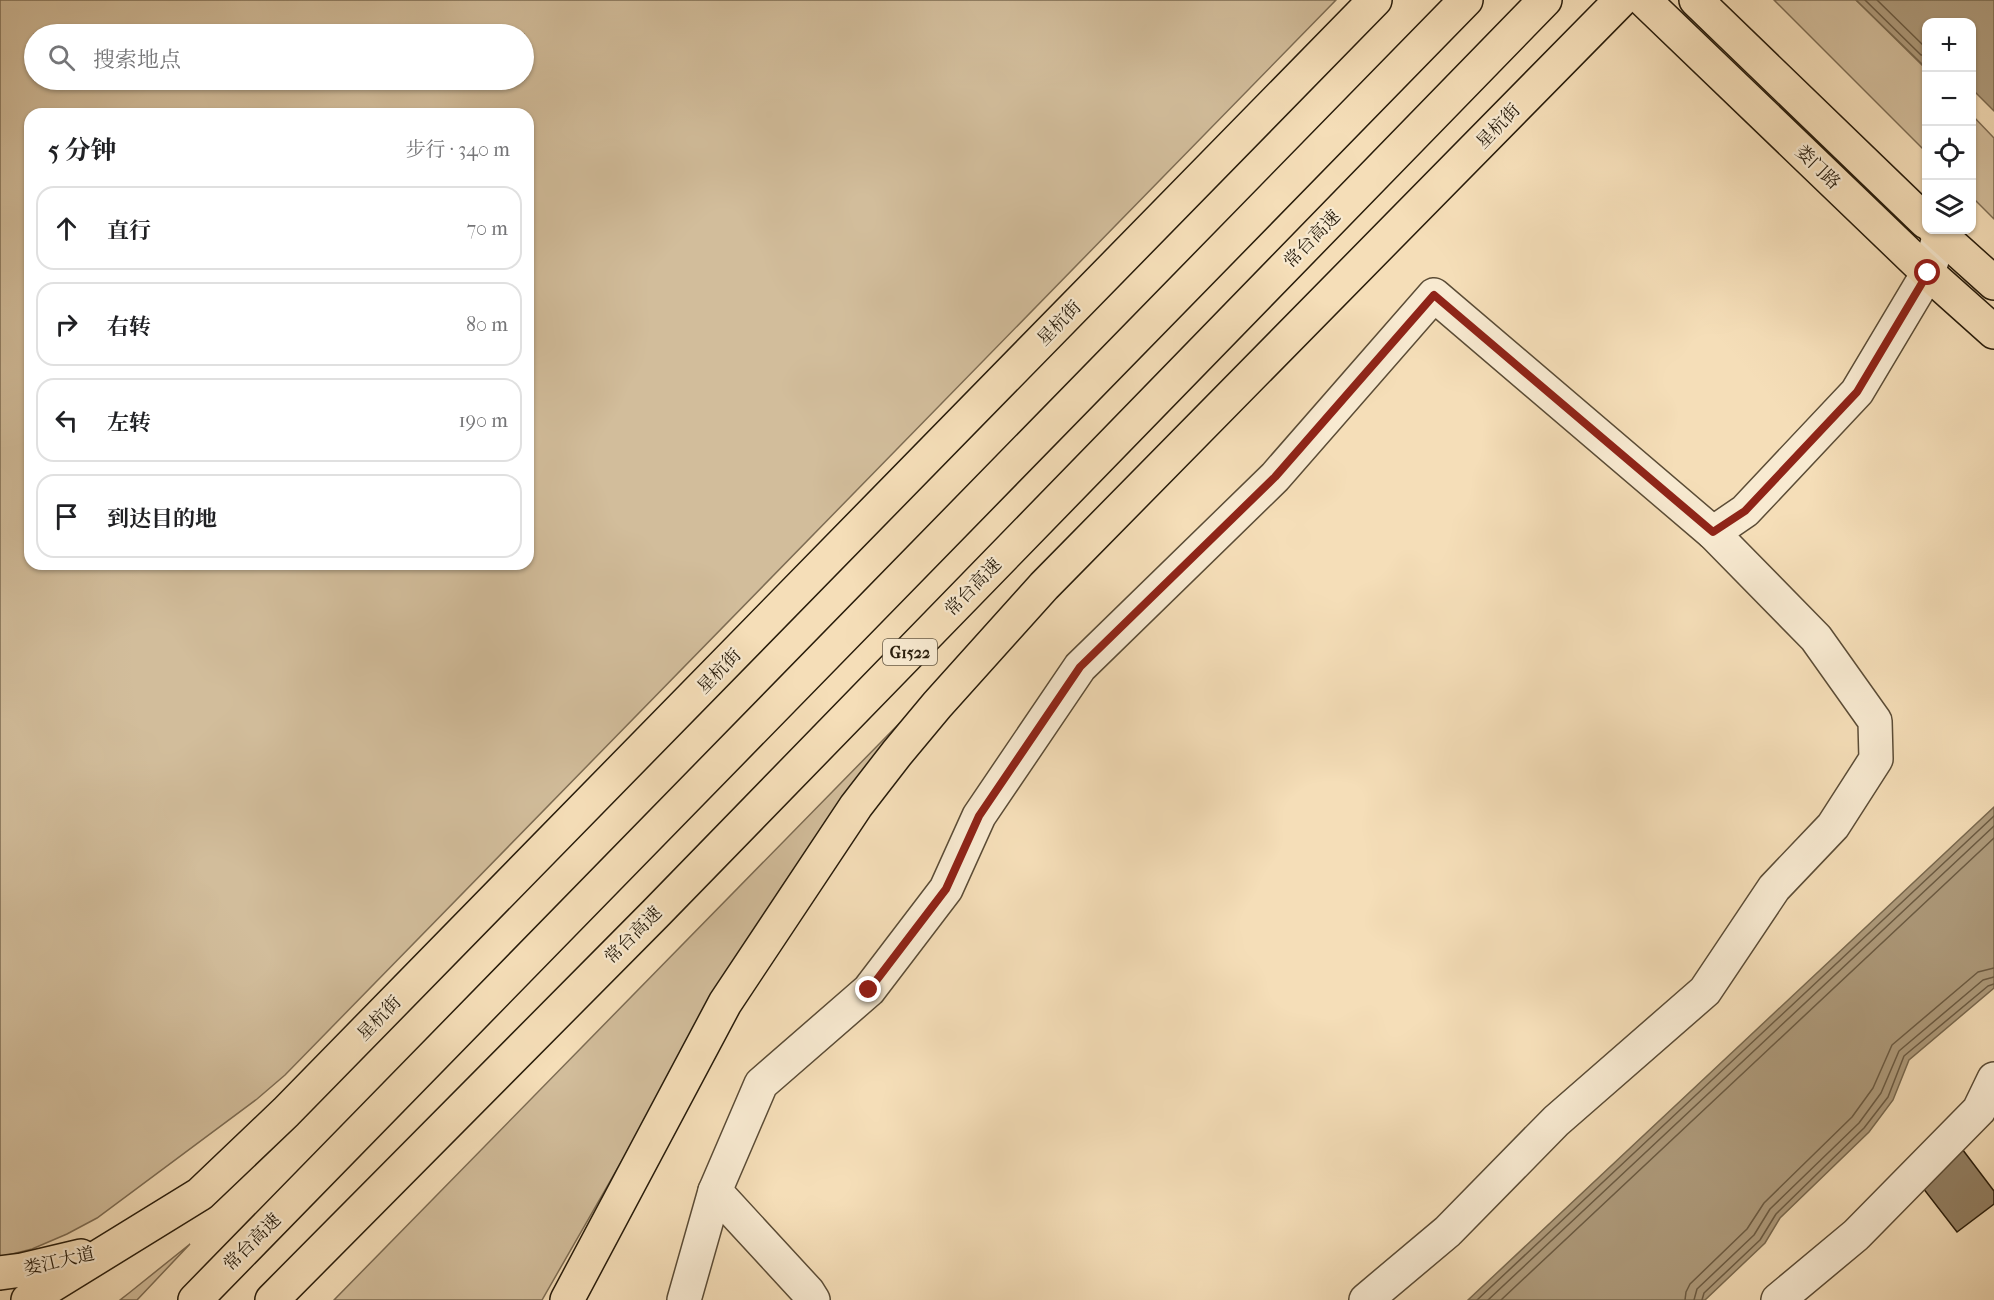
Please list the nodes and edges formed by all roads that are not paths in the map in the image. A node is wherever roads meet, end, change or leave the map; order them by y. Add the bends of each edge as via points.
1 (1466, 0) edge
2 (1545, 0) edge
3 (1621, 0) edge
4 (1644, 0) edge
5 (1696, 0) edge
6 (1373, 2) edge
7 (1922, 217) edge
8 (1933, 234) edge
9 (1940, 234) edge
10 (1928, 273) junction
11 (1994, 283) edge
12 (1994, 332) edge
13 (1713, 532) junction
14 (1994, 1079) edge
15 (715, 1191) junction
16 (117, 1246) junction
17 (0, 1273) edge
18 (28, 1300) edge
19 (195, 1300) edge
20 (272, 1300) edge
21 (567, 1300) edge
22 (684, 1300) edge
23 (813, 1300) edge
24 (1366, 1300) edge
25 (1778, 1300) edge

1 - 19 main road, 常台高速
2 - 20 main road, 常台高速 / G1522 via 672,896
3 - 21 main road, 星杭街 via 1044,586 897,753 856,806 725,1003
4 - 10 main road, 娄门路
5 - 7 main road, 娄门路
6 - 16 main road, 星杭街 via 286,1112 200,1194
8 - 10 street
9 - 11 main road, 娄门路
10 - 12 main road, 娄门路
10 - 13 street via 1857,392 1745,511
13 - 15 street via 1434,295 1275,477 1080,667 979,816 946,889 869,990 762,1084
13 - 24 street via 1816,638 1875,721 1876,759 1833,826 1774,888 1705,991 1556,1121 1448,1232
14 - 25 street via 1979,1110 1856,1235
15 - 22 street
15 - 23 street
16 - 17 main road, 娄江大道
16 - 18 main road, 星杭街

